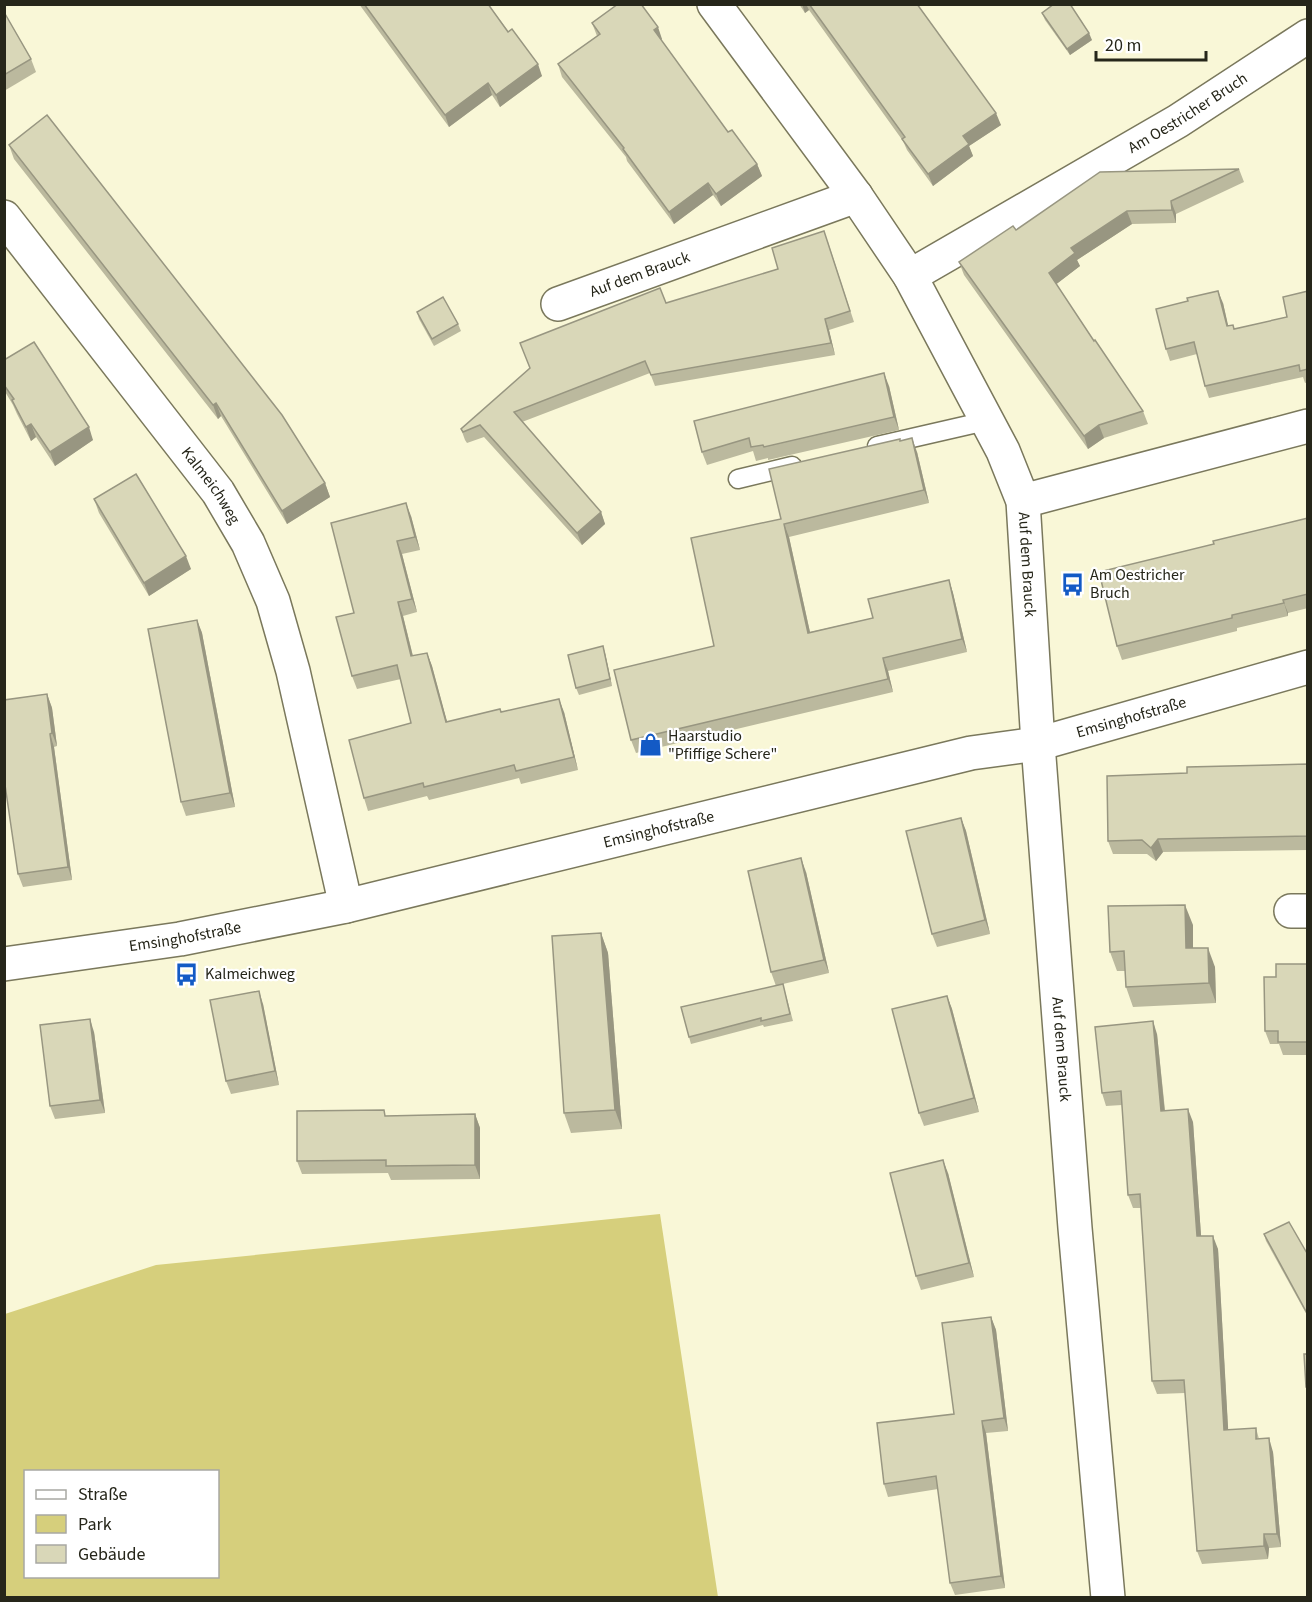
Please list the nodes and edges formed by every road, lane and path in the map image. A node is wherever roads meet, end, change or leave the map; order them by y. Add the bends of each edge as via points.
1 (714, 4) edge
2 (1308, 36) edge
3 (856, 196) junction
4 (4, 217) edge
5 (910, 276) junction
6 (558, 304) dead end
7 (986, 420) junction
8 (1308, 426) edge
9 (862, 450) edge
10 (806, 463) edge
11 (738, 479) dead end
12 (1023, 501) junction
13 (1308, 667) edge
14 (1038, 744) junction
15 (346, 906) junction
16 (4, 964) edge
17 (1108, 1598) edge

1 - 3 street, Auf dem Brauck
2 - 5 street, Am Oestricher Bruch via 1178,121
3 - 5 street, Auf dem Brauck
3 - 6 street, Auf dem Brauck
4 - 15 street, Kalmeichweg via 218,492 248,543 273,601 294,671
5 - 7 street, Auf dem Brauck
7 - 9 lane
7 - 12 street, Auf dem Brauck
8 - 12 street, Auf dem Brauck
10 - 11 lane
12 - 14 street, Auf dem Brauck
13 - 14 street, Emsinghofstraße
14 - 15 street, Emsinghofstraße via 971,753
14 - 17 street, Auf dem Brauck
15 - 16 street, Emsinghofstraße via 180,939

